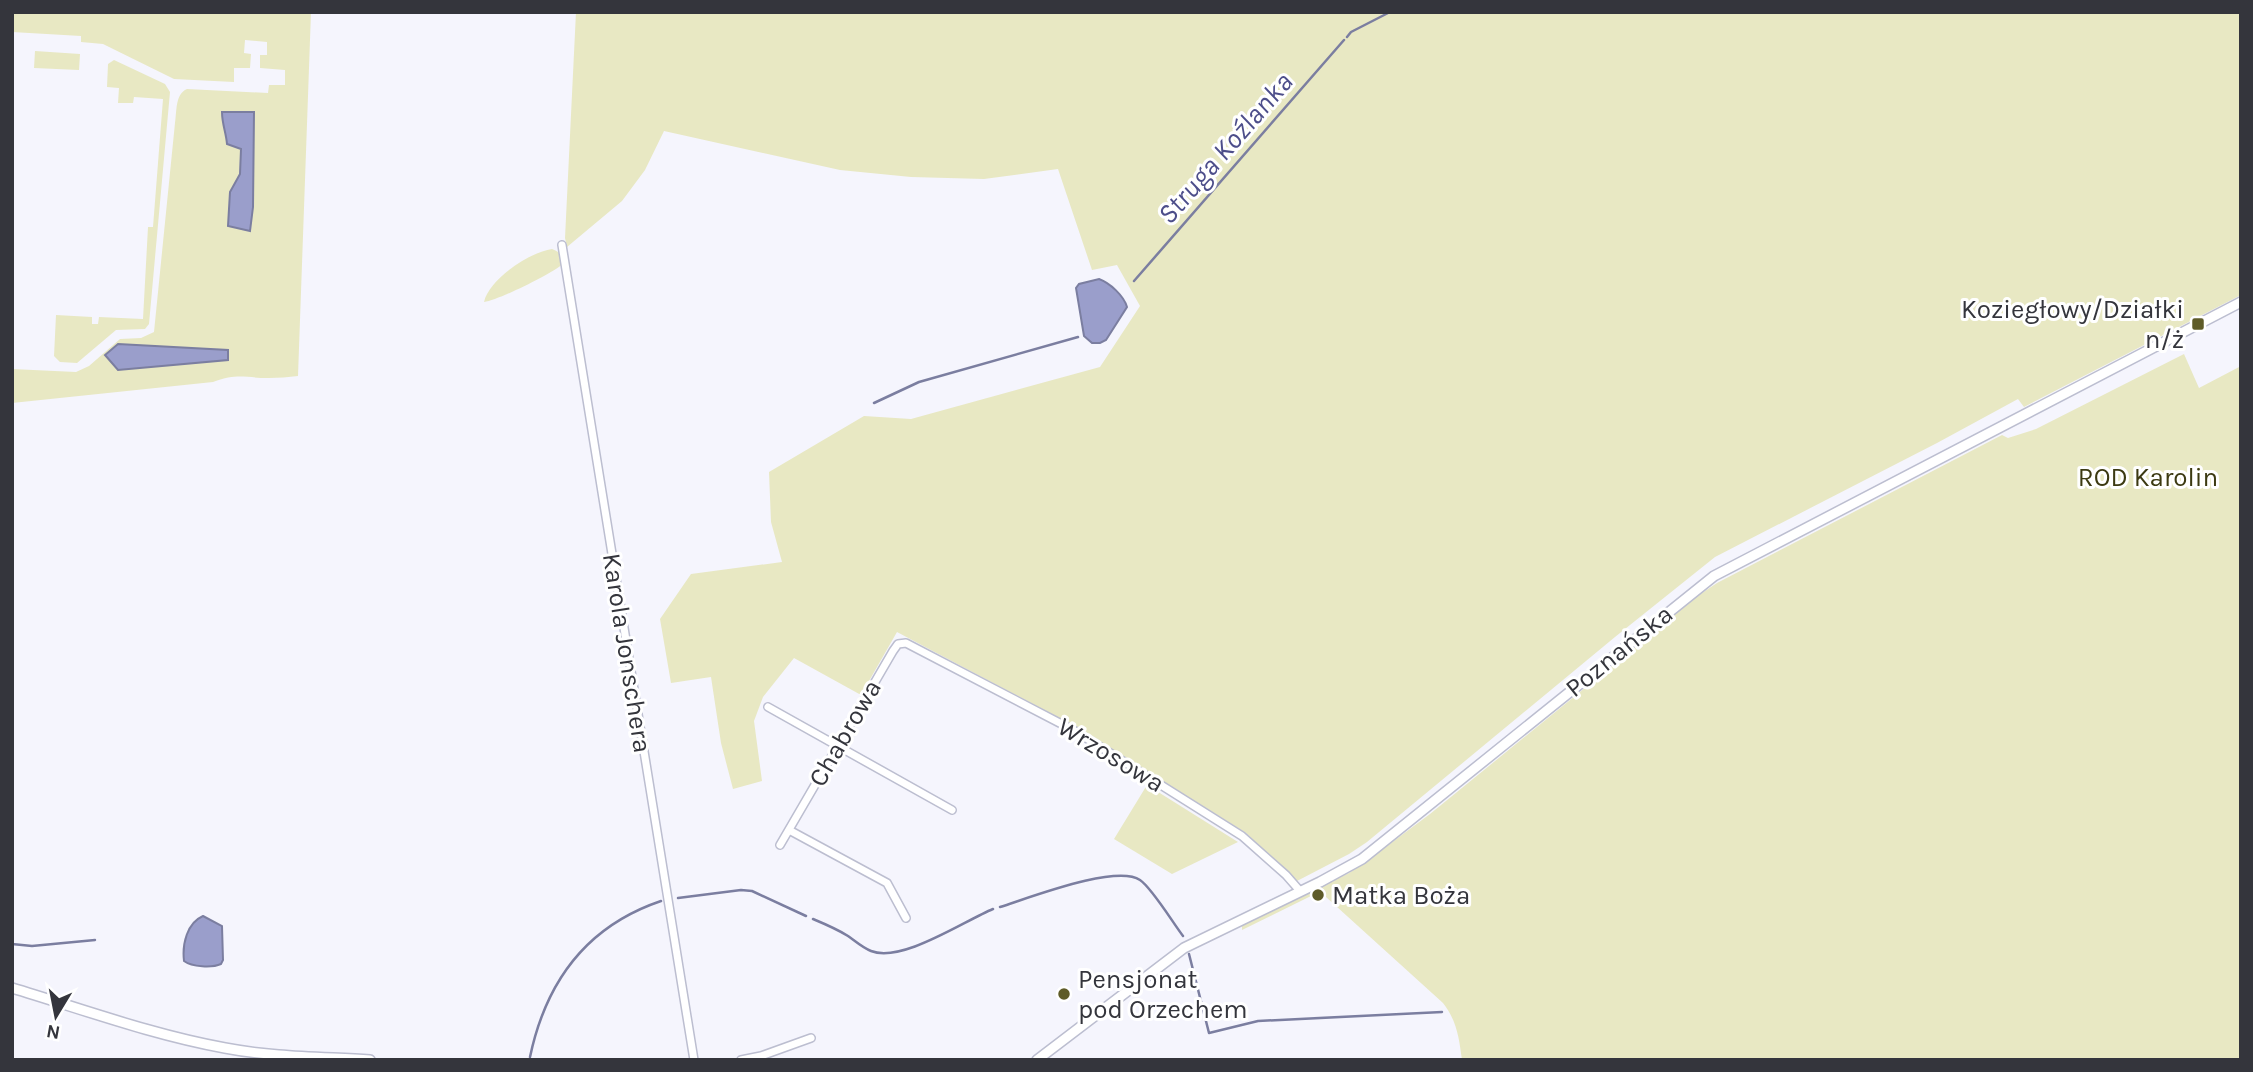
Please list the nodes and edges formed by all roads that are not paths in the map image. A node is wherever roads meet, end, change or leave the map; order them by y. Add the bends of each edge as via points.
1 (562, 245) dead end
2 (2241, 302) edge
3 (906, 643) joint
4 (768, 707) dead end
5 (838, 746) junction
6 (952, 810) dead end
7 (789, 830) junction
8 (780, 845) dead end
9 (1300, 891) junction
10 (906, 918) dead end
11 (12, 988) edge
12 (811, 1038) dead end
13 (370, 1060) edge
14 (694, 1060) edge
15 (741, 1060) edge
16 (1037, 1060) edge

1 - 14 street, Karola Jonschera
2 - 9 street, Poznańska via 1714,576 1373,850
3 - 5 street, Chabrowa via 895,647
3 - 9 street, Wrzosowa via 1075,731 1242,836
4 - 5 street
5 - 6 street
5 - 7 street, Chabrowa
7 - 8 street, Chabrowa
7 - 10 street via 887,883
9 - 16 street, Poznańska via 1176,953
11 - 13 street via 219,1047
12 - 15 street

